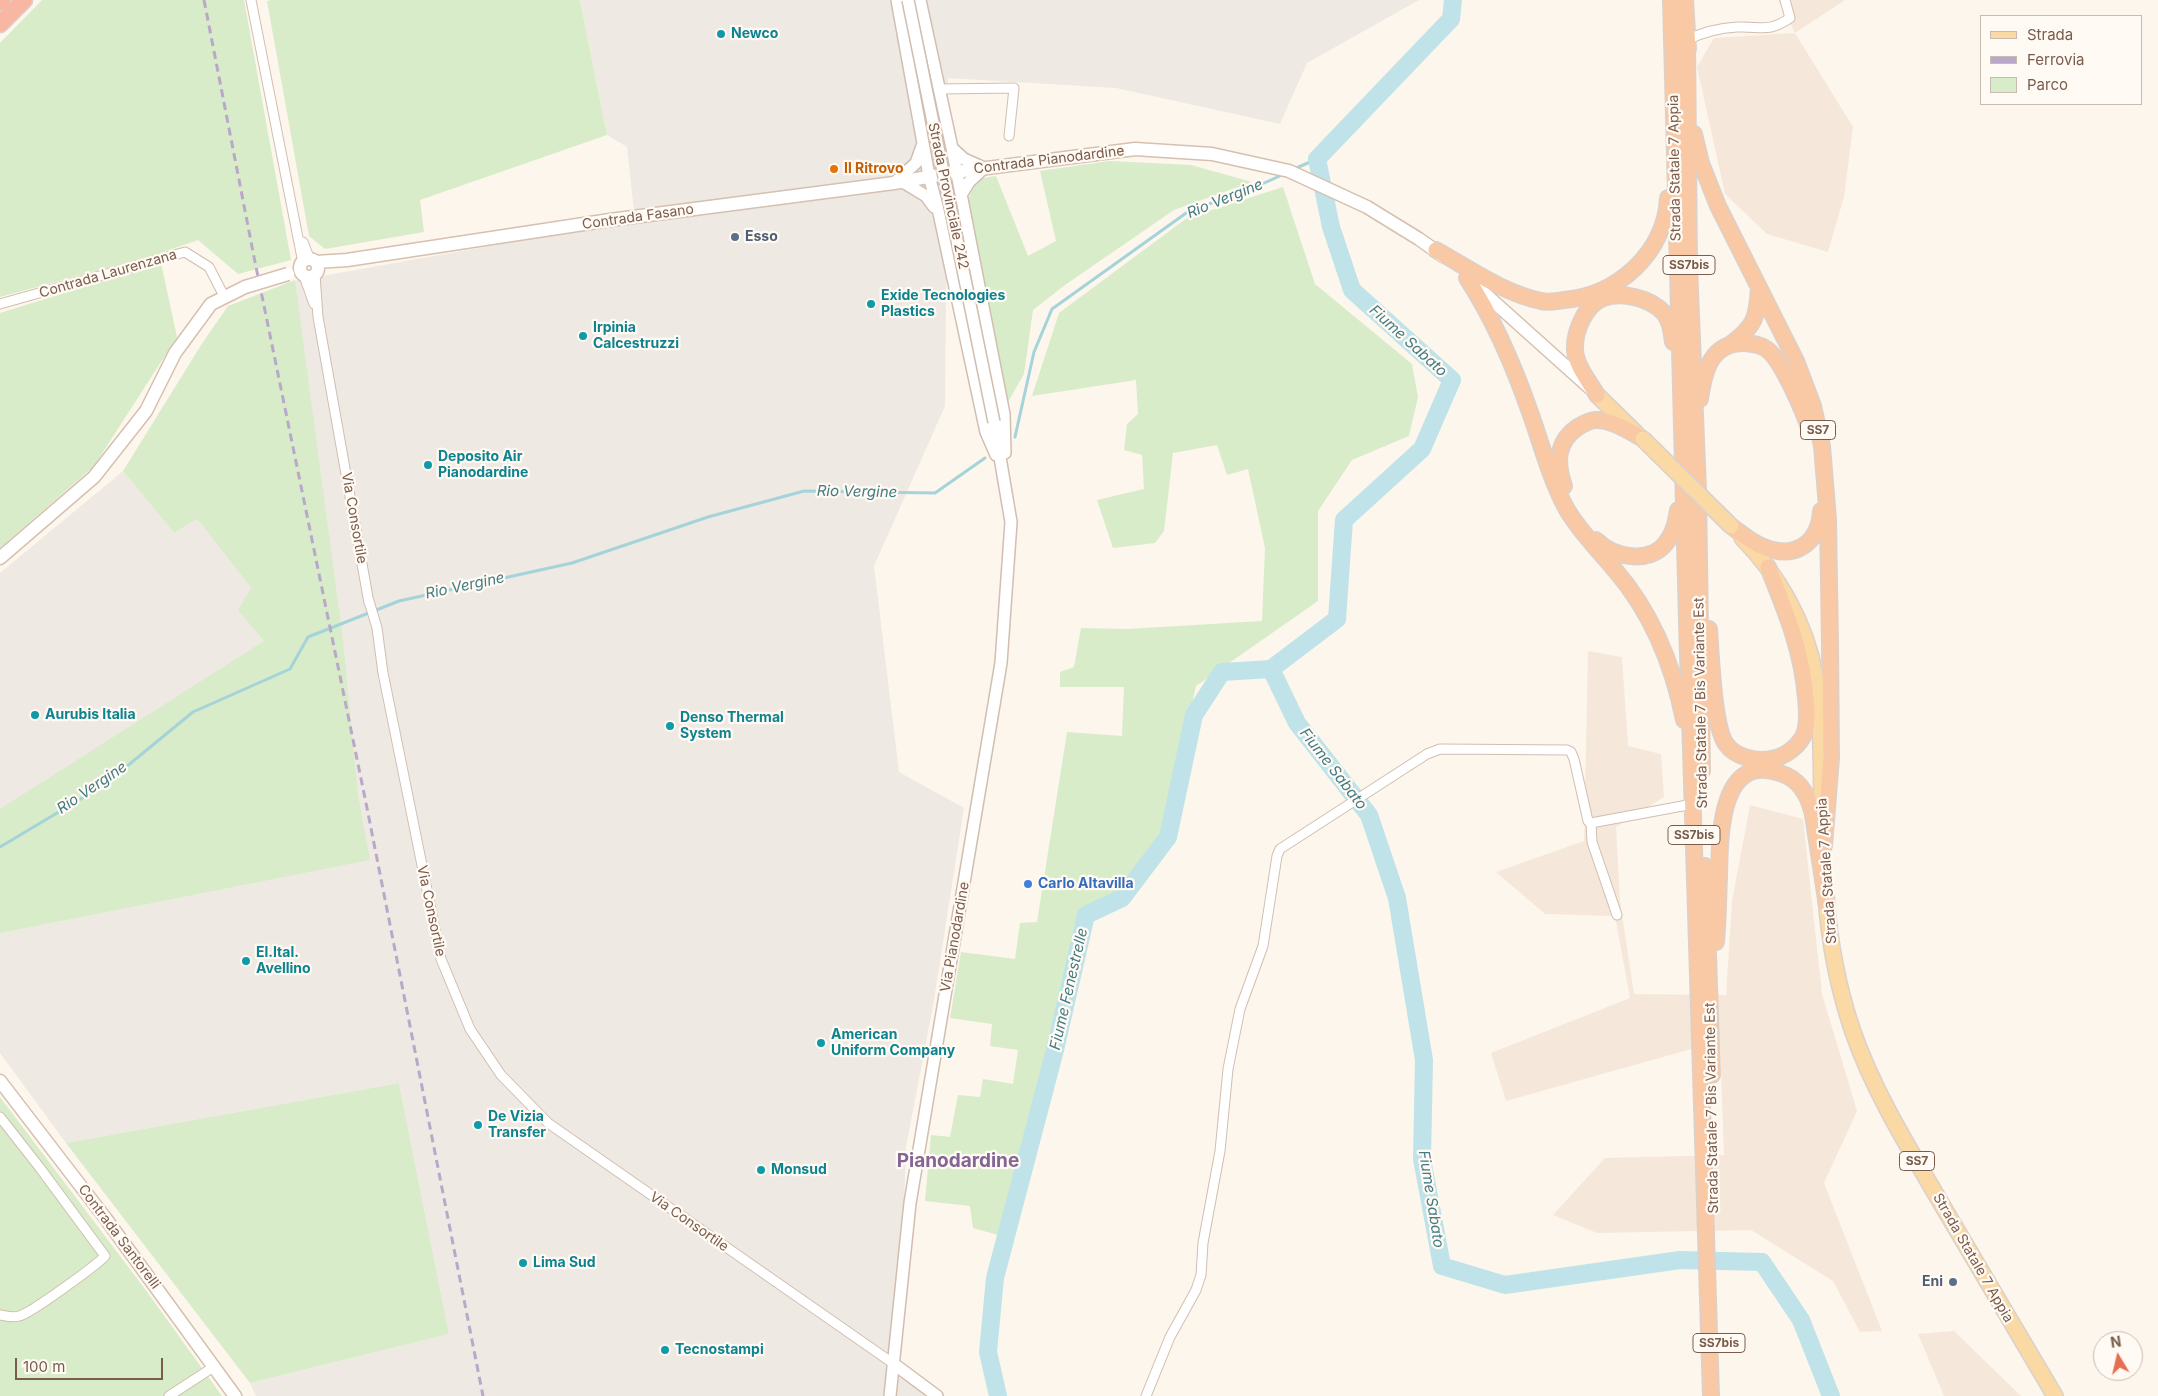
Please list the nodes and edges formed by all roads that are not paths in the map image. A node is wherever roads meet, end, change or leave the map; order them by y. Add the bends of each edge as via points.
1 (24, 0) edge
2 (251, 0) edge
3 (897, 0) edge
4 (908, 0) edge
5 (920, 0) edge
6 (1671, 0) edge
7 (1685, 0) edge
8 (1785, 0) edge
9 (0, 24) edge
10 (1687, 40) junction
11 (940, 89) junction
12 (1674, 107) junction
13 (1010, 136) dead end
14 (923, 145) junction
15 (952, 148) junction
16 (984, 168) junction
17 (956, 172) junction
18 (929, 176) junction
19 (899, 182) junction
20 (961, 195) junction
21 (939, 213) junction
22 (1436, 250) junction
23 (309, 268) junction
24 (1467, 278) junction
25 (1759, 288) junction
26 (224, 296) junction
27 (0, 304) edge
28 (1730, 345) junction
29 (1597, 395) junction
30 (1681, 401) junction
31 (1643, 439) junction
32 (1689, 458) junction
33 (1005, 477) junction
34 (1698, 490) junction
35 (1730, 526) junction
36 (0, 558) edge
37 (1768, 567) junction
38 (1692, 767) junction
39 (1693, 804) junction
40 (1591, 823) junction
41 (1824, 846) junction
42 (1827, 906) junction
43 (1618, 915) dead end
44 (1710, 1020) junction
45 (0, 1081) edge
46 (0, 1117) edge
47 (1710, 1212) junction
48 (1713, 1291) junction
49 (0, 1315) edge
50 (894, 1364) junction
51 (215, 1366) junction
52 (169, 1396) edge
53 (235, 1396) edge
54 (890, 1396) edge
55 (937, 1396) edge
56 (1146, 1396) edge
57 (1711, 1396) edge
58 (1721, 1396) edge
59 (2056, 1396) edge

1 - 9 highway
2 - 23 street, Via Consortile via 296,226
3 - 14 street
4 - 33 street, Strada Provinciale 242, bridge
5 - 11 street
6 - 12 highway, Strada Statale 7 Appia / SS7
7 - 10 highway, SS7
8 - 10 street via 1790,18 1775,28 1735,27 1705,31
10 - 25 highway, SS7 via 1691,108 1701,163 1733,239
10 - 32 highway, Strada Statale 7 Bis Variante Est / SS7bis
11 - 13 street via 1014,88
11 - 15 street
12 - 22 highway via 1665,222 1656,242 1618,283 1596,294 1544,302 1512,293
12 - 30 highway, Strada Statale 7 Appia / SS7
14 - 18 street
14 - 19 street via 916,163
15 - 16 street via 964,159
15 - 17 street
16 - 17 main road, Contrada Pianodardine
16 - 20 street
16 - 22 main road, Contrada Pianodardine via 1135,149 1212,154 1289,171 1367,207
17 - 18 main road, Contrada Pianodardine
17 - 20 street
18 - 19 main road, Contrada Fasano
18 - 21 street
19 - 21 street via 926,196
19 - 23 main road, Contrada Fasano via 615,219
20 - 33 street via 1004,414
21 - 33 street via 986,432
22 - 24 main road, Contrada Pianodardine
23 - 26 main road, Contrada Fasano, bridge
23 - 50 street, Via Consortile via 369,603 377,628 383,673 441,959 470,1029 501,1075 548,1123
24 - 29 main road, Contrada Pianodardine
24 - 38 highway via 1502,339 1566,508 1642,605 1660,638 1684,718
25 - 28 highway via 1758,312 1747,331
25 - 41 highway, SS7 via 1796,361 1813,406 1822,446 1828,519 1831,758
26 - 27 street, Contrada Laurenzana via 209,267 185,252
26 - 36 main road via 211,304 180,346 146,411 94,477
28 - 32 highway via 1717,352 1705,369
28 - 35 highway via 1759,344 1770,352 1782,370 1806,419 1814,445 1821,499 1816,533 1806,546 1793,551 1764,547
29 - 30 highway via 1579,365 1575,350 1578,333 1582,319 1602,298 1625,296 1638,297 1664,314 1672,330
29 - 31 main road, SS7
30 - 32 highway, Strada Statale 7 Appia / SS7
31 - 32 highway, SS7 via 1612,423 1595,420 1570,433 1561,444 1559,466 1565,489 1590,533 1613,552 1626,556 1650,554 1665,545 1674,531
31 - 35 main road, SS7, bridge
32 - 34 highway, Strada Statale 7 Bis Variante Est / SS7bis
32 - 38 highway, Strada Statale 7 Bis Variante Est / SS7bis
33 - 50 street, Via Pianodardine via 1011,522 1001,663 910,1203
34 - 37 highway via 1718,728 1726,746 1756,761 1784,756 1797,745 1805,732 1807,711 1793,629
34 - 44 highway, Strada Statale 7 Bis Variante Est / SS7bis
35 - 37 main road, Strada Statale 7 Appia / SS7
37 - 41 main road, Strada Statale 7 Appia / SS7 via 1802,629 1815,676
38 - 39 highway, Strada Statale 7 Bis Variante Est / SS7bis
39 - 40 street
39 - 47 highway, Strada Statale 7 Bis Variante Est / SS7bis
40 - 43 street via 1592,842
40 - 56 street via 1574,759 1567,750 1440,749 1427,754 1280,849 1263,946 1240,1009 1228,1069 1220,1151 1203,1243 1201,1275 1170,1337
41 - 42 main road, Strada Statale 7 Appia / SS7
42 - 44 highway via 1814,816 1805,791 1785,774 1772,770 1758,771 1741,778 1734,784 1724,807 1720,833
42 - 59 main road, Strada Statale 7 Appia / SS7 via 1840,985 1853,1032 1876,1086 1903,1138
44 - 47 highway, Strada Statale 7 Bis Variante Est / SS7bis
45 - 51 main road, Contrada Santorelli
46 - 49 street via 105,1256 42,1304 19,1317
47 - 48 highway, Strada Statale 7 Bis Variante Est / SS7bis
48 - 57 highway, Strada Statale 7 Bis Variante Est / SS7bis
48 - 58 highway, Strada Statale 7 Bis Variante Est / SS7bis
50 - 54 street, Via Pianodardine
50 - 55 street
51 - 52 street
51 - 53 main road, Contrada Santorelli

